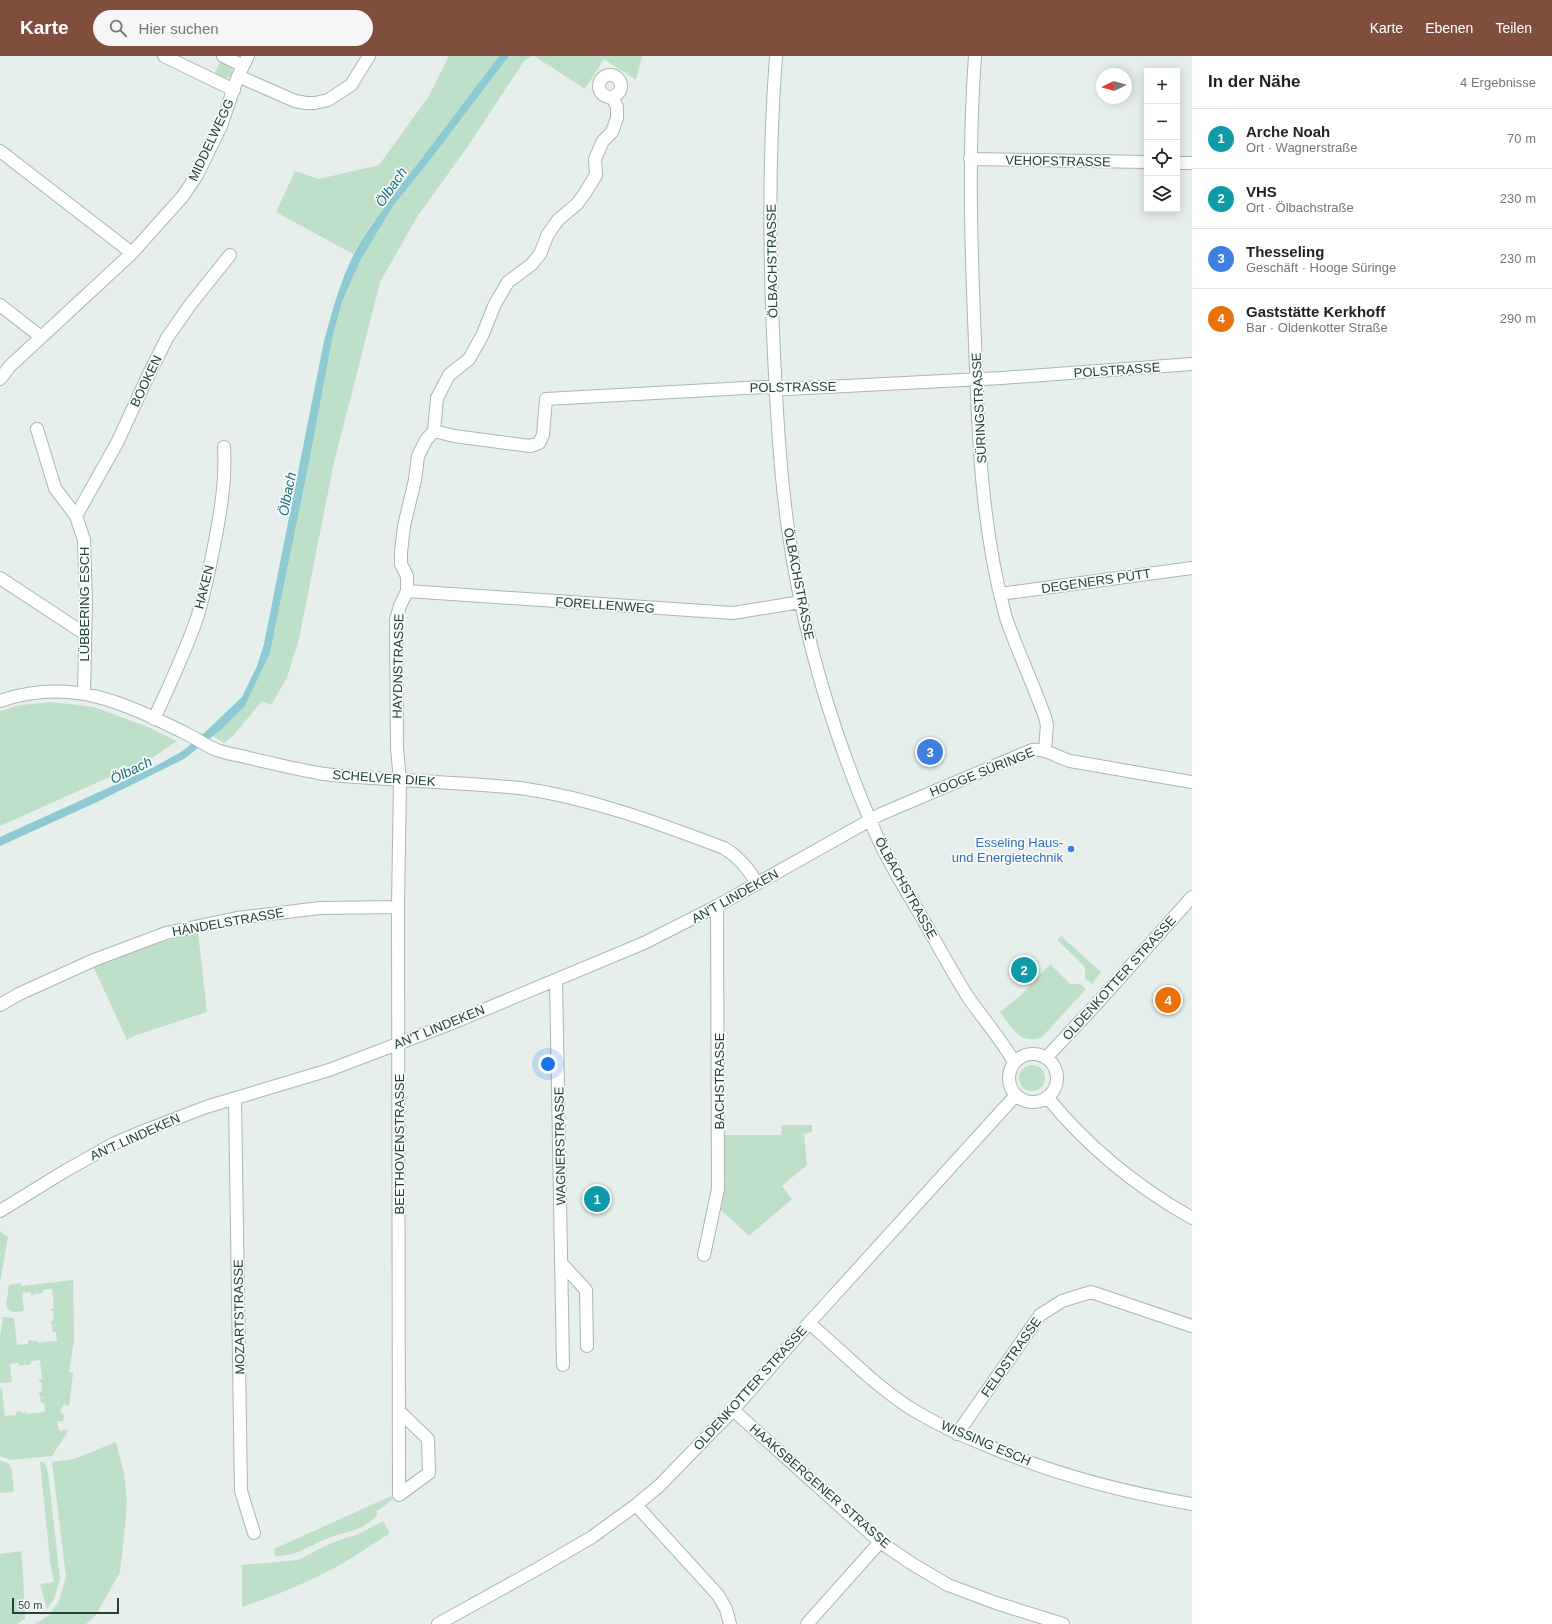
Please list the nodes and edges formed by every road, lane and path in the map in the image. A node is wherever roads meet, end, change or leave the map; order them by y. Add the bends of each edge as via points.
1 (164, 56) edge
2 (223, 56) edge
3 (369, 56) edge
4 (776, 56) edge
5 (975, 56) edge
6 (243, 66) edge
7 (234, 90) junction
8 (612, 97) dead end
9 (0, 151) edge
10 (970, 159) junction
11 (1144, 162) edge
12 (1180, 163) edge
13 (1192, 163) edge
14 (132, 253) junction
15 (230, 255) dead end
16 (0, 305) edge
17 (41, 337) junction
18 (1192, 364) edge
19 (0, 379) edge
20 (976, 379) junction
21 (776, 388) junction
22 (37, 429) dead end
23 (434, 431) junction
24 (224, 447) dead end
25 (76, 516) junction
26 (1192, 568) edge
27 (0, 578) edge
28 (407, 591) junction
29 (1000, 594) junction
30 (801, 602) junction
31 (85, 634) junction
32 (84, 693) junction
33 (0, 701) edge
34 (154, 719) junction
35 (1044, 750) junction
36 (400, 780) junction
37 (1192, 782) edge
38 (870, 821) junction
39 (757, 884) junction
40 (1192, 897) edge
41 (718, 906) junction
42 (398, 907) junction
43 (556, 980) junction
44 (0, 1005) edge
45 (399, 1044) junction
46 (1046, 1058) junction
47 (1014, 1062) junction
48 (1016, 1095) junction
49 (1047, 1097) junction
50 (235, 1099) junction
51 (0, 1211) edge
52 (1192, 1218) edge
53 (704, 1255) dead end
54 (562, 1264) junction
55 (809, 1323) junction
56 (1192, 1326) edge
57 (587, 1346) dead end
58 (563, 1365) dead end
59 (733, 1410) junction
60 (399, 1412) junction
61 (957, 1434) junction
62 (1192, 1504) edge
63 (636, 1505) junction
64 (254, 1533) dead end
65 (880, 1542) junction
66 (438, 1624) edge
67 (730, 1624) edge
68 (808, 1624) edge
69 (1063, 1624) edge

1 - 7 street
2 - 6 street
3 - 6 street via 351,86 328,100 306,104 295,101
4 - 21 street, ÖLBACHSTRASSE via 770,203
5 - 10 street, SÜRINGSTRASSE
6 - 7 street, MIDDELWEGG
7 - 14 street, MIDDELWEGG via 221,126 197,176 183,196
8 - 23 street via 617,107 617,118 612,132 603,141 595,159 596,175 577,204 558,220 532,264 508,282 494,304 482,336 469,359 449,375 437,398
9 - 14 street
10 - 11 street, VEHOFSTRASSE
10 - 20 street, SÜRINGSTRASSE
12 - 13 street
14 - 17 street, MIDDELWEGG
15 - 25 street, BOOKEN via 167,338 117,443
16 - 17 street
17 - 19 street, MIDDELWEGG
18 - 20 street, POLSTRASSE
20 - 21 street, POLSTRASSE
20 - 29 street, SÜRINGSTRASSE via 989,531
21 - 23 street, POLSTRASSE via 546,399 543,435 535,445 454,436
21 - 30 street, ÖLBACHSTRASSE via 785,506
22 - 25 street, LÜBBERING ESCH via 55,488
23 - 28 street via 418,456 404,526 401,564 407,576
24 - 34 street, HAKEN via 225,486 197,617
25 - 31 street, LÜBBERING ESCH via 84,540
26 - 29 street, DEGENERS PÜTT
27 - 31 street
28 - 30 street, FORELLENWEG via 733,614
28 - 36 street, HAYDNSTRASSE via 396,620 397,748
29 - 35 street, SÜRINGSTRASSE via 1005,615 1045,717 1047,725
30 - 38 street, ÖLBACHSTRASSE via 827,699
31 - 32 street, LÜBBERING ESCH
32 - 33 street, SCHELVER DIEK via 38,692
32 - 34 street, SCHELVER DIEK via 107,699
34 - 36 street, SCHELVER DIEK via 216,750 319,773
35 - 37 street, HOOGE SÜRINGE via 1070,761
35 - 38 street, HOOGE SÜRINGE via 1032,750
36 - 39 street, SCHELVER DIEK via 520,788 589,802 724,848 737,856
36 - 42 street, BEETHOVENSTRASSE
38 - 39 street, AN'T LINDEKEN
38 - 47 street, ÖLBACHSTRASSE via 900,880 949,965
39 - 41 street, AN'T LINDEKEN
40 - 46 street, OLDENKOTTER STRASSE
41 - 43 street, AN'T LINDEKEN via 644,943
41 - 53 street, BACHSTRASSE via 718,1189
42 - 44 street, HÄNDELSTRASSE via 320,908 237,918 166,933 94,960
42 - 45 street, BEETHOVENSTRASSE
43 - 45 street, AN'T LINDEKEN
43 - 54 street, WAGNERSTRASSE
45 - 50 street, AN'T LINDEKEN via 330,1070
45 - 60 street, BEETHOVENSTRASSE
46 - 47 street via 1032,1054
46 - 49 street via 1055,1070 1056,1077 1052,1092
47 - 48 street via 1010,1069 1009,1083
48 - 49 street via 1031,1102
48 - 55 street, OLDENKOTTER STRASSE
49 - 52 street via 1068,1122 1102,1154 1145,1189
50 - 51 street, AN'T LINDEKEN via 178,1117 113,1144
50 - 64 street, MOZARTSTRASSE via 241,1491
54 - 57 street via 586,1290
54 - 58 street, WAGNERSTRASSE
55 - 59 street, OLDENKOTTER STRASSE
55 - 61 street, WISSING ESCH via 860,1370 907,1406
56 - 61 street, FELDSTRASSE via 1091,1292 1062,1301 1040,1315
59 - 63 street, OLDENKOTTER STRASSE via 659,1486
59 - 65 street, HAAKSBERGENER STRASSE
60 - 60 street, BEETHOVENSTRASSE via 428,1439 429,1473 399,1495
61 - 62 street, WISSING ESCH via 1023,1461 1094,1483
63 - 66 street, OLDENKOTTER STRASSE via 585,1541
63 - 67 street via 718,1595 726,1609
65 - 68 street
65 - 69 street, HAAKSBERGENER STRASSE via 948,1585

